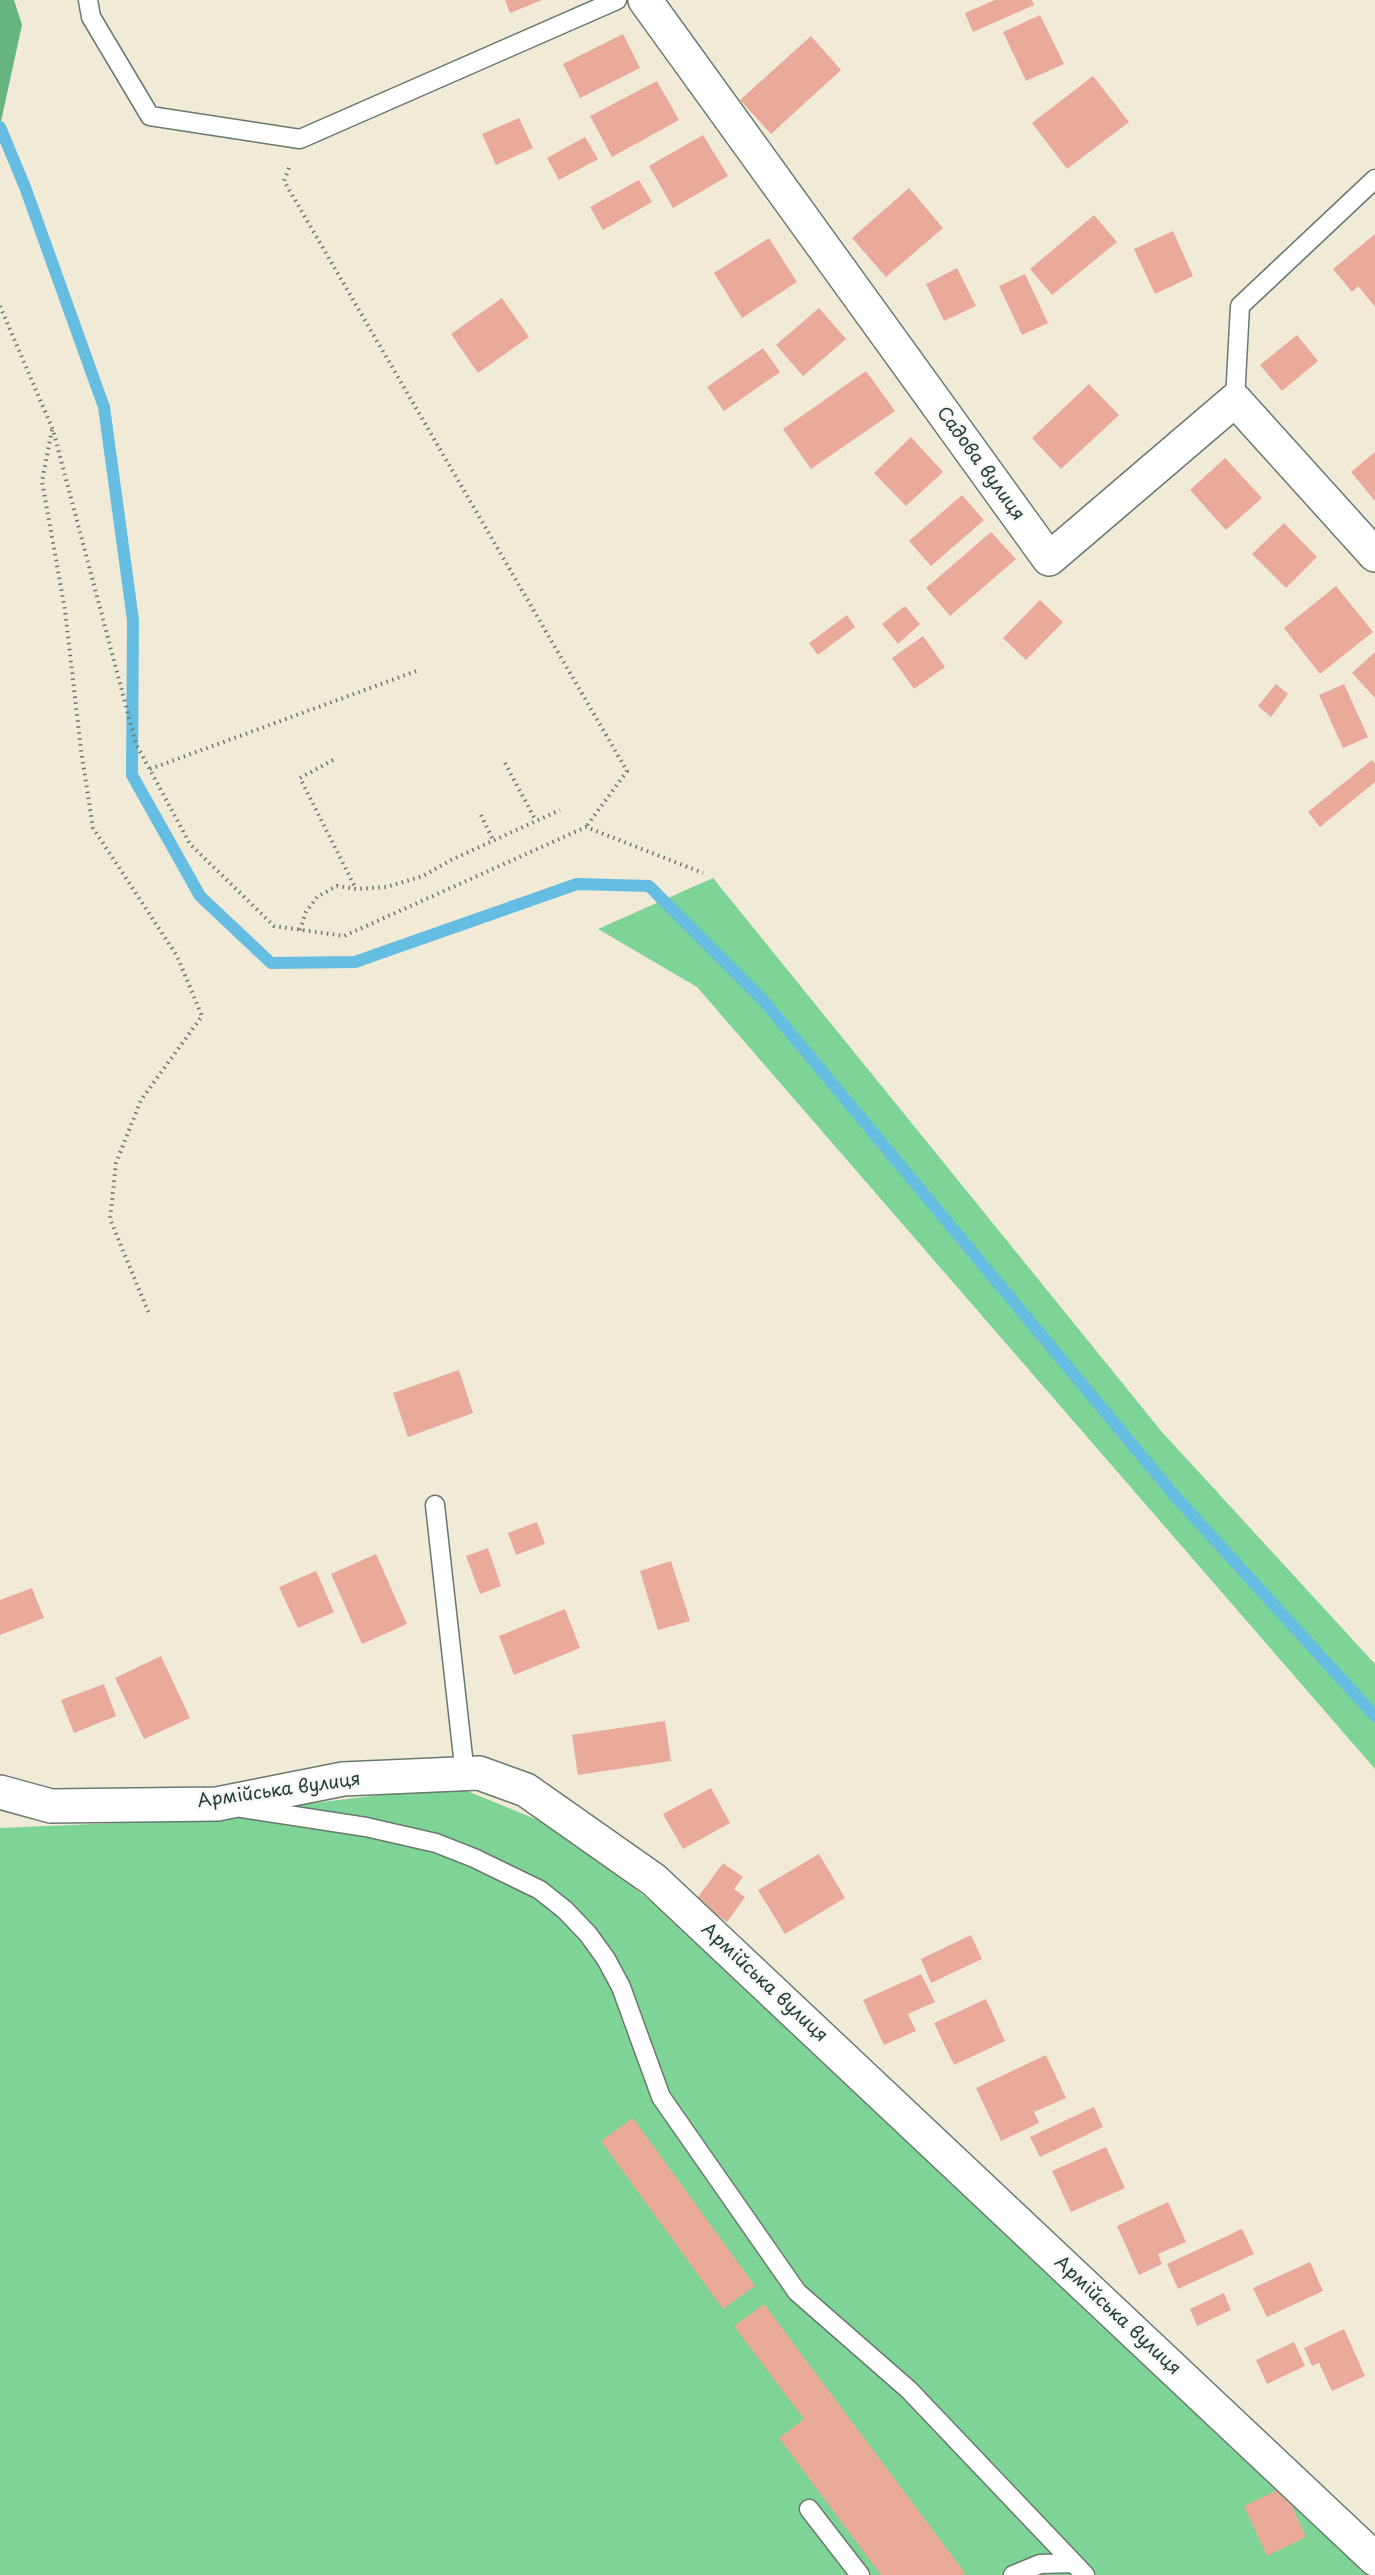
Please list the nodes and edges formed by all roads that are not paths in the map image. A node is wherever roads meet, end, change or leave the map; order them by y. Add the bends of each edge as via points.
1 (88, 0) edge
2 (617, 0) edge
3 (645, 0) edge
4 (1375, 179) edge
5 (1236, 400) junction
6 (1375, 555) edge
7 (435, 1505) dead end
8 (465, 1775) junction
9 (0, 1792) edge
10 (217, 1804) junction
11 (809, 2509) dead end
12 (1375, 2559) edge
13 (1079, 2569) edge
14 (860, 2575) edge
15 (1013, 2575) edge

1 - 2 lane via 91,16 150,116 300,139
3 - 5 street, Садова вулиця via 1049,559
4 - 5 lane via 1240,306
5 - 6 street
7 - 8 lane
8 - 10 street, Армійська вулиця via 343,1779
8 - 12 street, Армійська вулиця via 479,1773 526,1790 654,1880
9 - 10 street, Армійська вулиця via 51,1806
10 - 13 lane via 366,1827 436,1843 540,1890 565,1910 588,1934 621,1987 661,2097 796,2292 909,2390
11 - 14 lane
13 - 15 lane via 1040,2564

